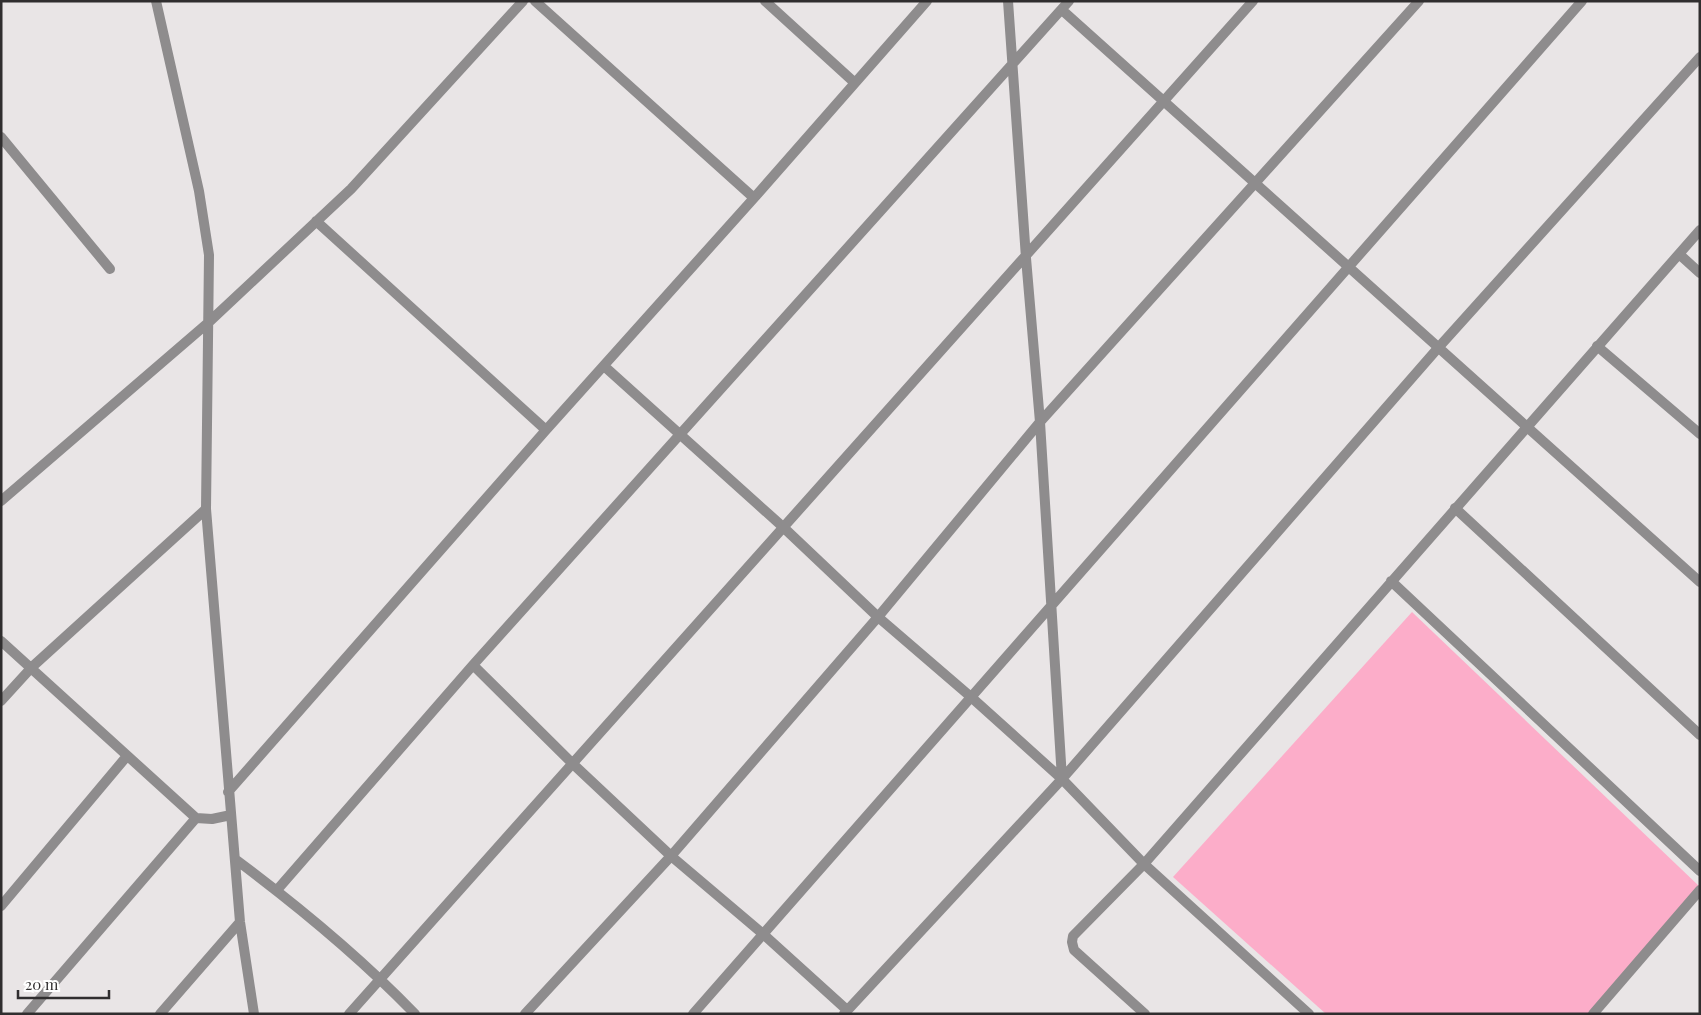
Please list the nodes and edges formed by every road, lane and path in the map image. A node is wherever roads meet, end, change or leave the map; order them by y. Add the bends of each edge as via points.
1 (522, 1) edge
2 (535, 1) edge
3 (765, 1) edge
4 (927, 1) edge
5 (1008, 1) edge
6 (1069, 1) edge
7 (1253, 1) edge
8 (1419, 1) edge
9 (1582, 1) edge
10 (158, 2) edge
11 (1062, 10) junction
12 (1700, 57) edge
13 (1012, 63) junction
14 (855, 82) junction
15 (1163, 101) junction
16 (1, 137) edge
17 (1254, 184) junction
18 (754, 198) junction
19 (316, 221) junction
20 (1700, 230) edge
21 (1679, 254) junction
22 (1026, 258) junction
23 (1348, 267) junction
24 (110, 269) dead end
25 (1700, 273) edge
26 (209, 322) junction
27 (1597, 346) junction
28 (1438, 348) junction
29 (604, 366) junction
30 (1040, 422) junction
31 (1526, 427) junction
32 (546, 430) junction
33 (679, 434) junction
34 (1700, 434) edge
35 (1, 501) edge
36 (1455, 508) junction
37 (206, 509) junction
38 (783, 527) junction
39 (1391, 581) junction
40 (1700, 582) edge
41 (1050, 605) junction
42 (878, 618) junction
43 (1, 641) edge
44 (473, 664) junction
45 (32, 667) junction
46 (971, 697) junction
47 (1, 701) edge
48 (1700, 735) edge
49 (127, 756) junction
50 (572, 763) junction
51 (1062, 779) junction
52 (228, 792) junction
53 (231, 815) junction
54 (196, 818) junction
55 (671, 856) junction
56 (235, 859) junction
57 (1144, 864) junction
58 (1700, 872) edge
59 (277, 890) junction
60 (1700, 890) edge
61 (1, 906) edge
62 (240, 922) junction
63 (763, 934) junction
64 (380, 978) junction
65 (845, 1012) edge
66 (27, 1014) edge
67 (160, 1014) edge
68 (254, 1014) edge
69 (349, 1014) edge
70 (415, 1014) edge
71 (525, 1014) edge
72 (693, 1014) edge
73 (1145, 1014) edge
74 (1309, 1014) edge
75 (1592, 1014) edge

1 - 19 street via 351,189
2 - 18 street
3 - 14 street
4 - 14 street
5 - 13 street
6 - 11 street
7 - 15 street
8 - 17 street
9 - 23 street
10 - 26 street via 199,191 209,255
11 - 13 street
11 - 15 street
12 - 28 street
13 - 22 street
13 - 33 street
14 - 18 street
15 - 17 street
15 - 22 street
16 - 24 street
17 - 23 street
17 - 30 street
18 - 29 street
19 - 26 street
19 - 32 street
20 - 21 street
21 - 25 street
21 - 27 street
22 - 30 street
22 - 38 street
23 - 28 street
23 - 41 street
26 - 35 street
26 - 37 street
27 - 31 street
27 - 34 street
28 - 31 street
28 - 51 street
29 - 32 street
29 - 33 street
30 - 41 street
30 - 42 street
31 - 36 street
31 - 40 street
32 - 52 street
33 - 38 street
33 - 44 street
36 - 39 street
36 - 48 street
37 - 45 street
37 - 52 street
38 - 42 street
38 - 50 street
39 - 57 street
39 - 58 street
41 - 46 street
41 - 51 street
42 - 46 street
42 - 55 street
43 - 45 street
44 - 50 street
44 - 59 street
45 - 47 street
45 - 49 street
46 - 51 street
46 - 63 street
49 - 54 street
49 - 61 street
50 - 55 street
50 - 64 street
51 - 57 street
51 - 65 street
52 - 53 street
53 - 54 street
53 - 56 street
54 - 66 street
55 - 63 street
55 - 71 street
56 - 59 street
56 - 62 street
57 - 73 street via 1073,936 1072,942 1074,950
57 - 74 street
59 - 64 street
60 - 75 street
62 - 67 street
62 - 68 street
63 - 65 street
63 - 72 street
64 - 69 street
64 - 70 street

